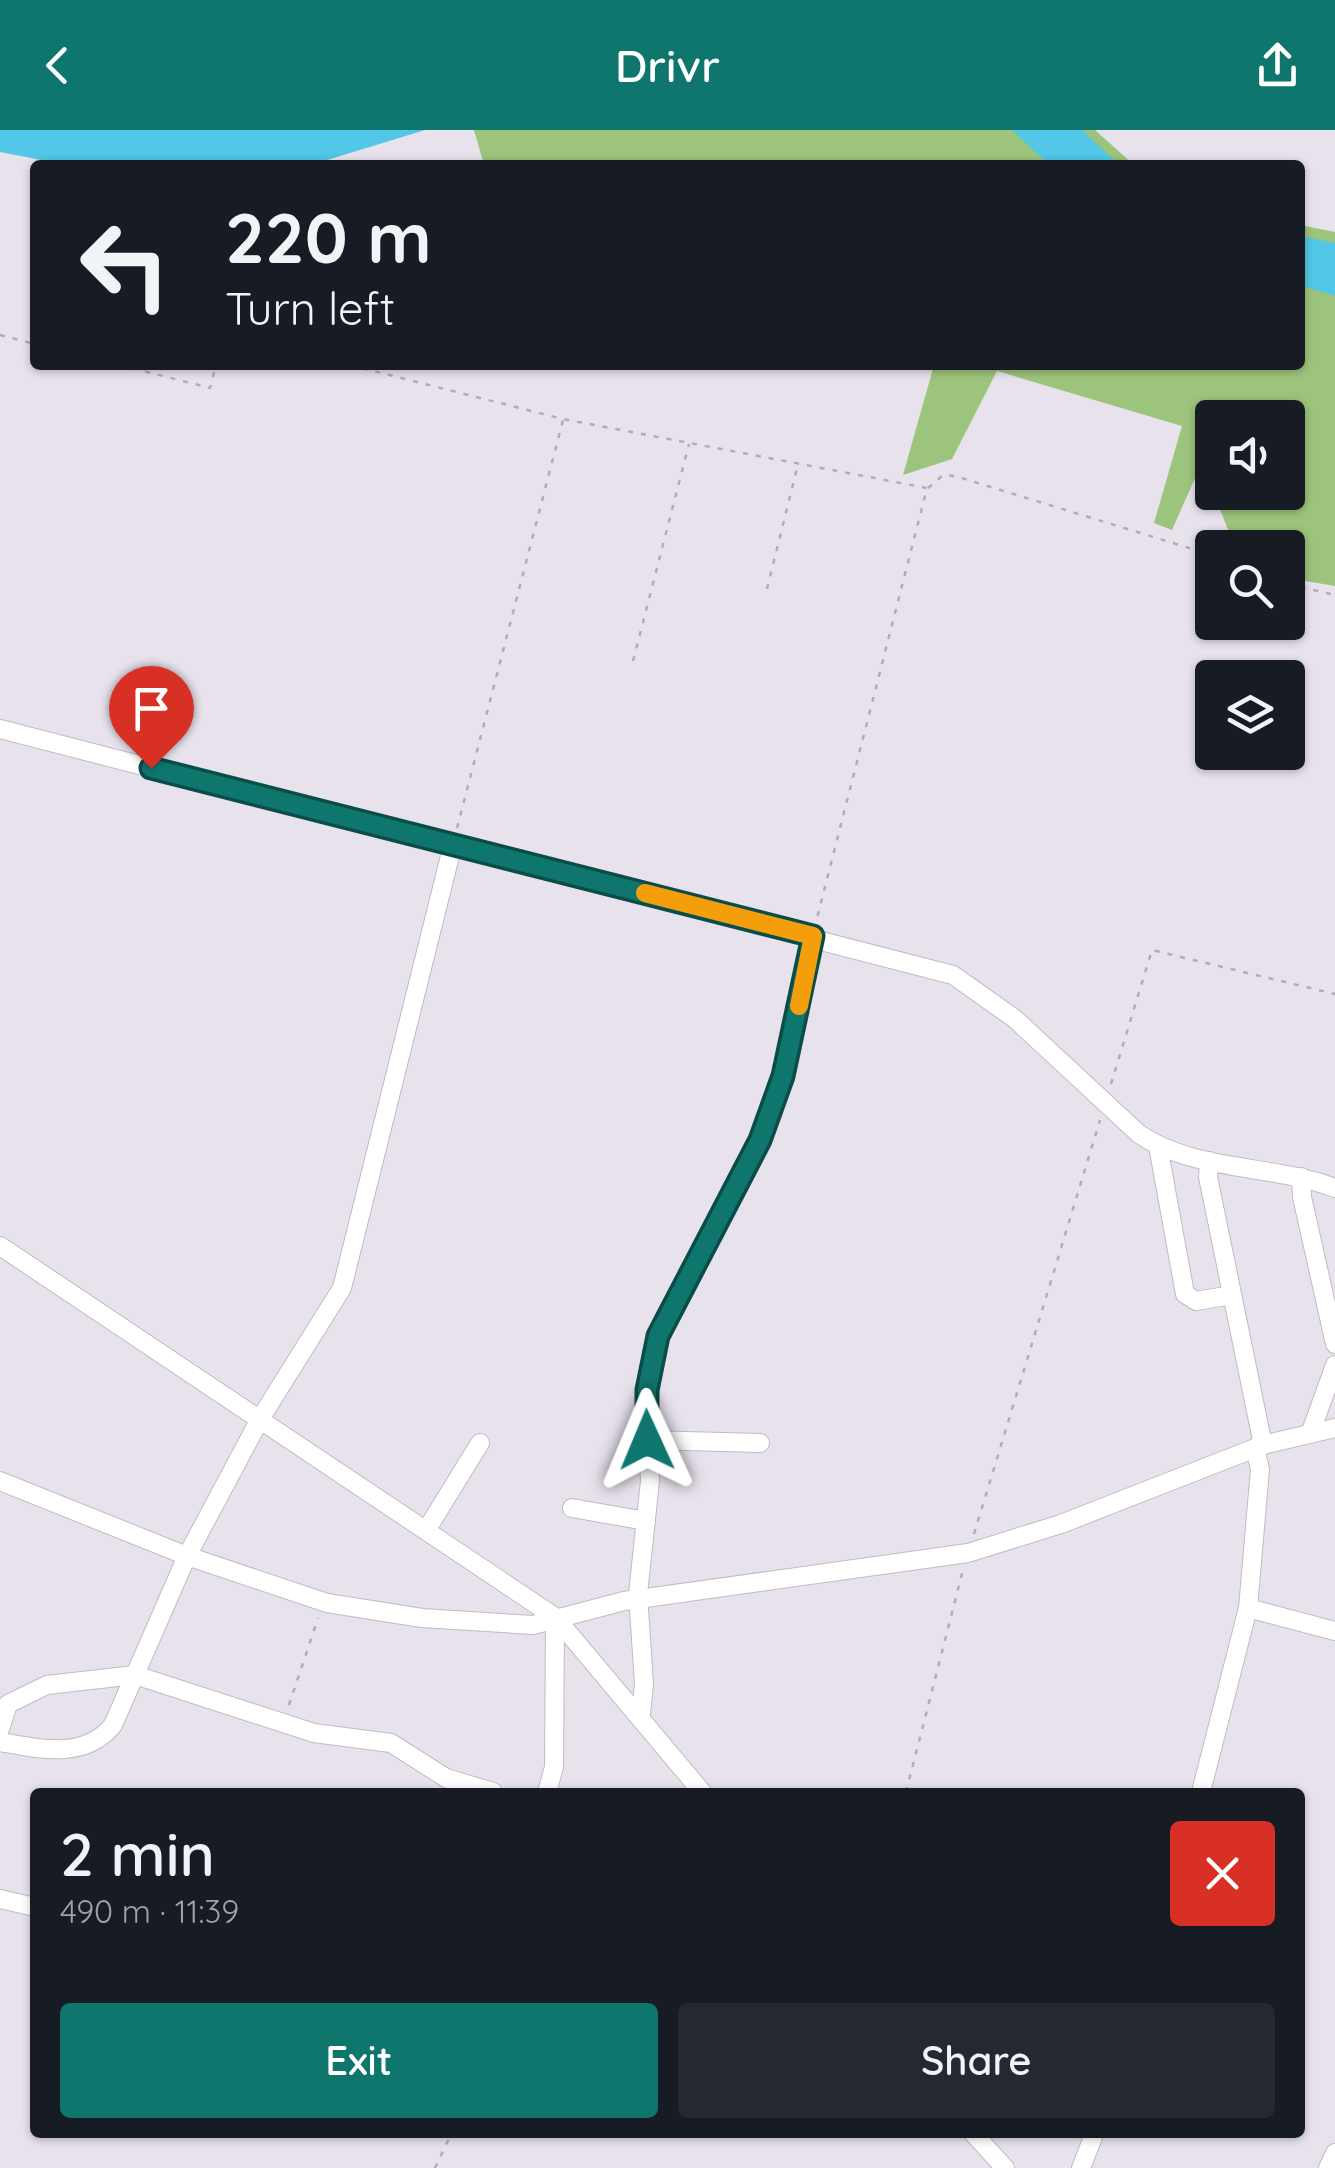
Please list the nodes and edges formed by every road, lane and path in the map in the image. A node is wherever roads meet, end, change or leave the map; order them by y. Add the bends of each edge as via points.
1 (0, 335) edge
2 (30, 343) edge
3 (140, 370) edge
4 (215, 370) edge
5 (370, 370) edge
6 (563, 419) junction
7 (689, 443) junction
8 (798, 464) junction
9 (927, 488) junction
10 (1195, 550) edge
11 (1305, 588) edge
12 (768, 589) dead end
13 (1335, 595) edge
14 (633, 661) dead end
15 (0, 729) edge
16 (453, 844) junction
17 (813, 936) junction
18 (1335, 994) edge
19 (1106, 1098) junction
20 (1158, 1146) junction
21 (1209, 1160) junction
22 (1301, 1177) junction
23 (1335, 1188) edge
24 (0, 1246) edge
25 (1232, 1295) junction
26 (1335, 1344) edge
27 (1335, 1364) edge
28 (260, 1419) junction
29 (1335, 1428) edge
30 (1310, 1434) junction
31 (647, 1440) junction
32 (480, 1443) dead end
33 (760, 1443) dead end
34 (1259, 1447) junction
35 (0, 1480) edge
36 (572, 1508) dead end
37 (646, 1520) junction
38 (427, 1528) junction
39 (968, 1553) junction
40 (187, 1556) junction
41 (323, 1602) junction
42 (638, 1603) junction
43 (1248, 1608) junction
44 (556, 1617) junction
45 (1335, 1631) edge
46 (135, 1675) junction
47 (641, 1714) junction
48 (284, 1721) junction
49 (0, 1729) edge
50 (0, 1742) edge
51 (479, 1788) edge
52 (548, 1788) edge
53 (699, 1788) edge
54 (907, 1788) edge
55 (1203, 1788) edge
56 (0, 1899) edge
57 (30, 1905) edge
58 (449, 2138) edge
59 (978, 2138) edge
60 (1093, 2138) edge
61 (1335, 2153) edge
62 (435, 2168) edge
63 (1005, 2168) edge
64 (1081, 2168) edge
65 (1328, 2168) edge

1 - 2 path
3 - 4 path via 210,388
5 - 6 path
6 - 7 path
6 - 16 path
7 - 8 path
7 - 14 path
8 - 9 path
8 - 12 path
9 - 10 path via 943,475 956,476
9 - 17 path
11 - 13 path
15 - 16 street
16 - 17 street
16 - 28 street via 342,1288
17 - 19 street via 968,983
17 - 31 street via 783,1076 760,1140 658,1336 647,1390
18 - 19 path via 1152,950
19 - 20 street
19 - 39 path
20 - 21 street
20 - 25 street via 1185,1294 1196,1301
21 - 22 street
21 - 25 street
22 - 23 street
22 - 26 street
24 - 28 street
25 - 34 street
27 - 30 street
28 - 38 street
28 - 40 street
29 - 30 street
30 - 34 street
31 - 33 street
31 - 37 street
32 - 38 street
34 - 39 street
34 - 43 street
35 - 40 street
36 - 37 street
37 - 42 street
38 - 44 street
39 - 42 street
39 - 54 path
40 - 41 street
40 - 46 street
41 - 44 street via 422,1618 534,1625
41 - 48 path
42 - 44 street
42 - 47 street
43 - 45 street
43 - 55 street
44 - 47 street
44 - 52 street
46 - 48 street
46 - 49 street via 47,1685 8,1704
46 - 50 street via 113,1725 97,1743 47,1750
47 - 53 street
48 - 51 street via 314,1733 391,1743 446,1778
56 - 57 street
58 - 62 path
59 - 63 street
60 - 64 street
61 - 65 street

